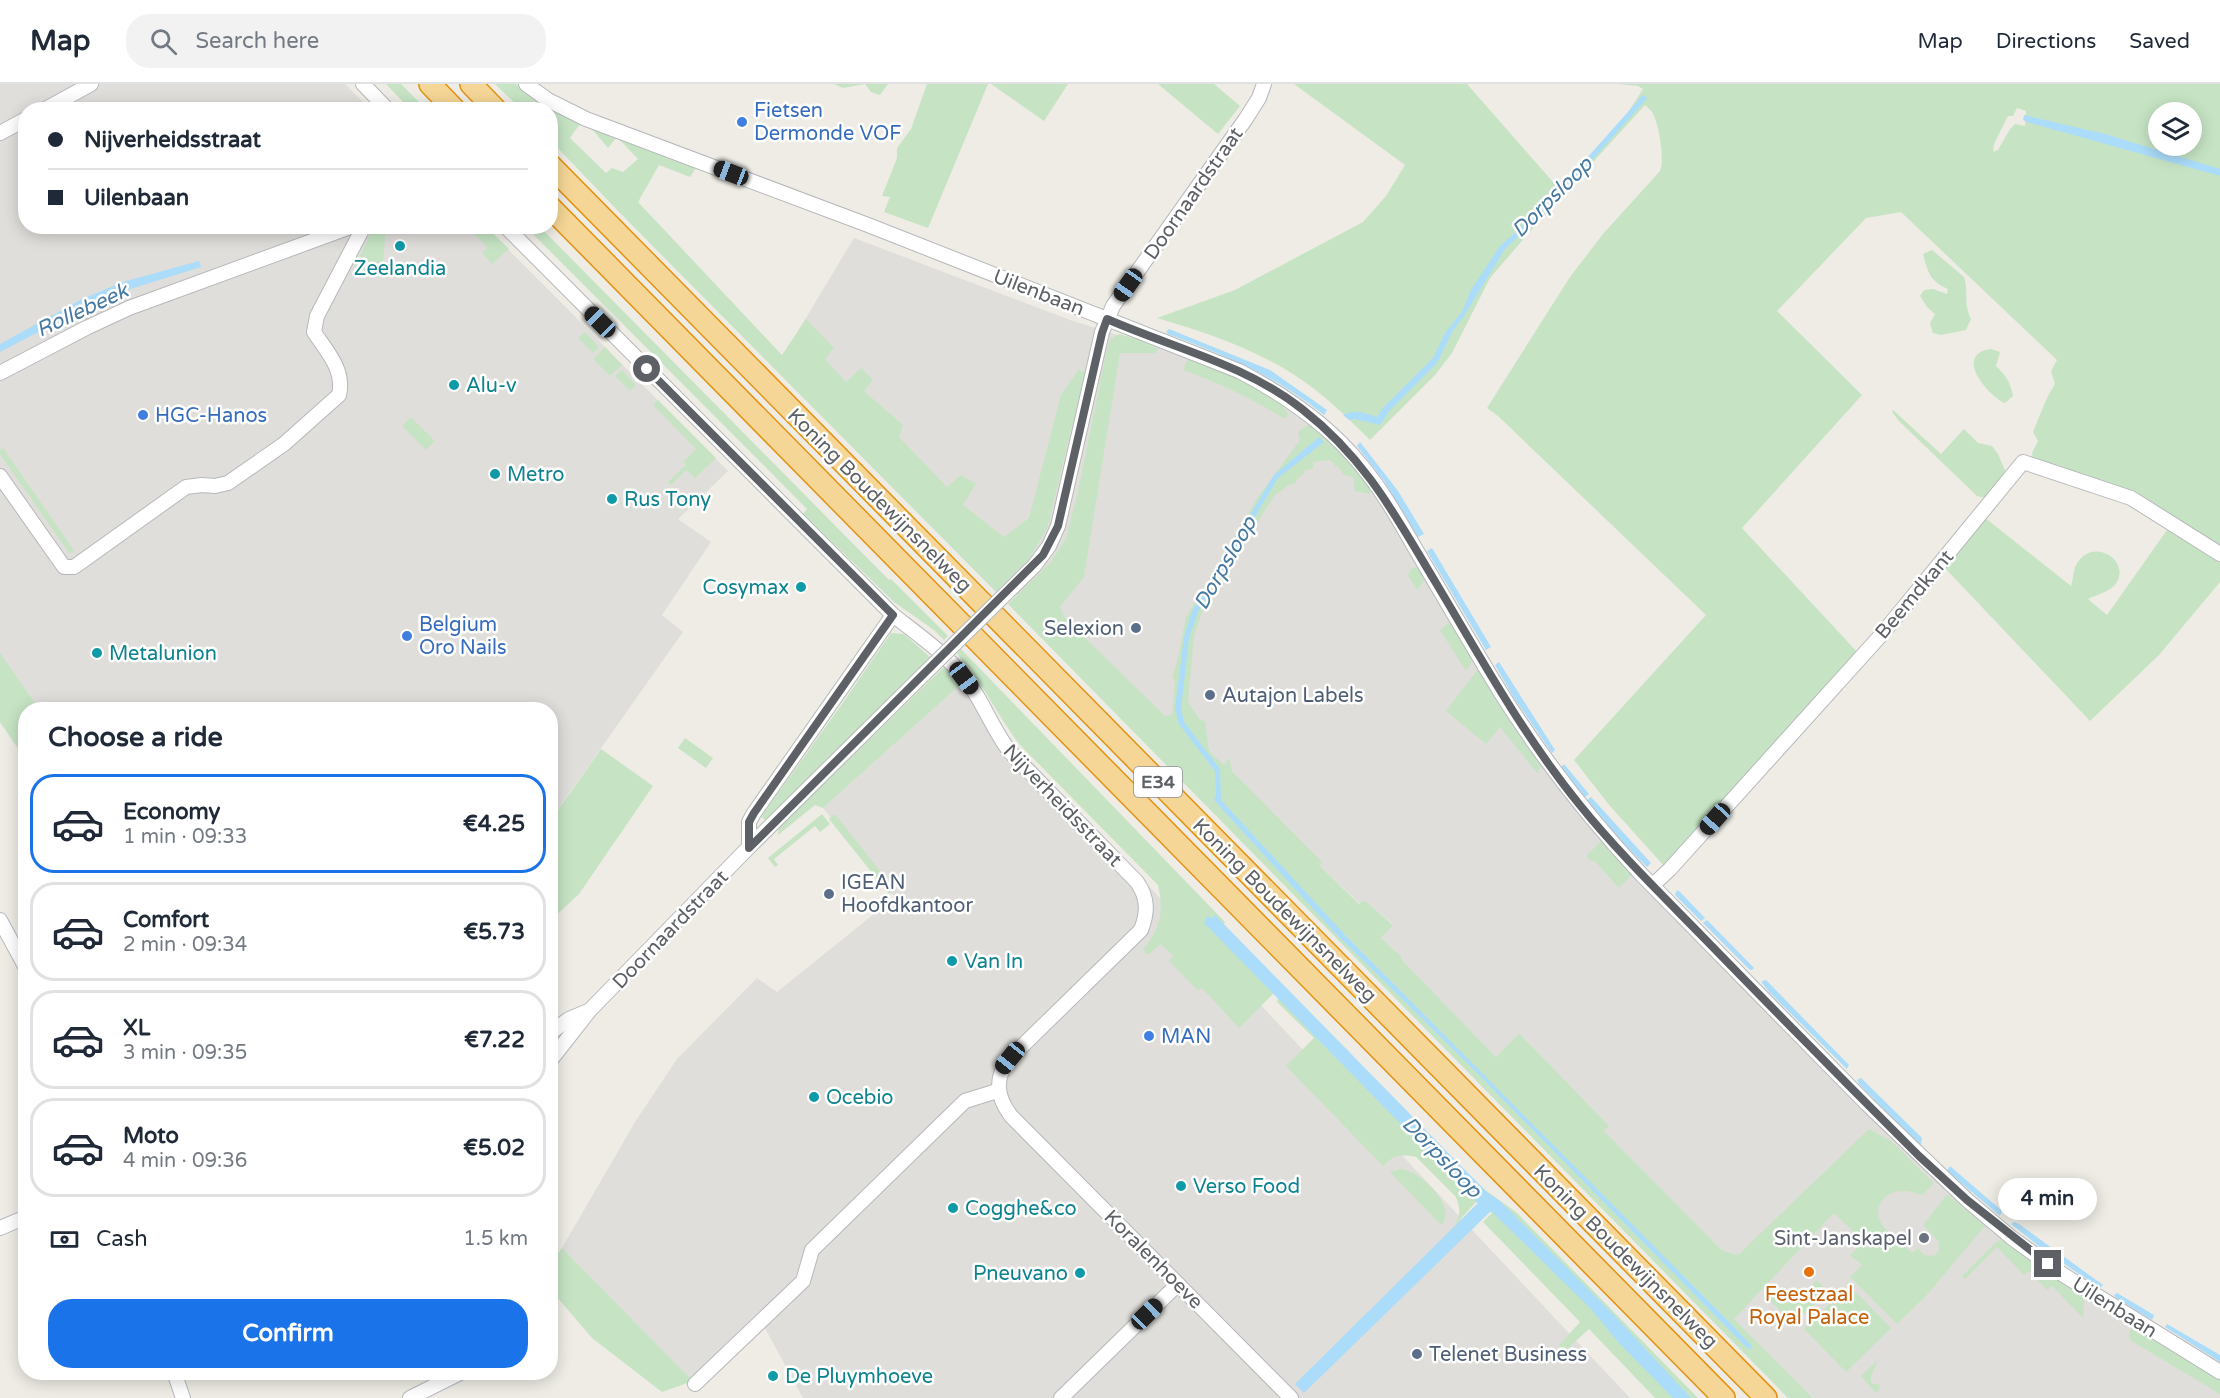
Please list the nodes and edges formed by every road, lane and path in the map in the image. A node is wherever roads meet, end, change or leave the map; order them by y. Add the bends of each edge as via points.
1 (91, 84) edge
2 (363, 84) edge
3 (430, 84) edge
4 (471, 84) edge
5 (525, 84) edge
6 (1264, 84) edge
7 (58, 102) edge
8 (380, 102) edge
9 (447, 102) edge
10 (488, 102) edge
11 (552, 102) edge
12 (558, 105) edge
13 (18, 123) edge
14 (0, 133) edge
15 (558, 173) edge
16 (558, 215) edge
17 (330, 234) edge
18 (360, 234) edge
19 (513, 234) edge
20 (1107, 319) junction
21 (0, 373) edge
22 (0, 476) edge
23 (2220, 554) edge
24 (893, 615) junction
25 (749, 848) junction
26 (1653, 885) junction
27 (0, 920) edge
28 (18, 953) edge
29 (590, 1010) junction
30 (558, 1027) edge
31 (558, 1051) edge
32 (998, 1091) junction
33 (18, 1220) edge
34 (0, 1228) edge
35 (1178, 1284) junction
36 (2220, 1372) edge
37 (177, 1380) edge
38 (446, 1380) edge
39 (695, 1384) dead end
40 (183, 1398) edge
41 (410, 1398) edge
42 (1061, 1398) edge
43 (1291, 1398) edge
44 (1724, 1398) edge
45 (1766, 1398) edge

1 - 7 street
2 - 8 street
3 - 9 highway
4 - 10 highway
5 - 11 street, Uilenbaan
6 - 20 street, Doornaardstraat via 1245,120
12 - 20 street, Uilenbaan
13 - 14 street
15 - 45 highway, Koning Boudewijnsnelweg / E34
16 - 44 highway, Koning Boudewijnsnelweg / E34
17 - 21 street via 129,308
18 - 22 street via 317,316 314,332 339,370 339,395 284,444 228,483 186,488 74,567 64,567
19 - 24 street, Nijverheidsstraat
20 - 25 street, Doornaardstraat, bridge via 1058,526 1049,546 1034,566
20 - 26 street, Uilenbaan via 1259,381 1302,408 1340,442 1390,505 1501,693 1550,766 1609,840
23 - 26 street, Beemdkant via 2131,498 2023,462 1882,634
24 - 25 street via 754,813 749,822
24 - 32 street, Nijverheidsstraat via 937,649 964,678 1010,752 1137,882 1147,905 1135,938 1006,1063
25 - 29 street, Doornaardstraat
26 - 36 street, Uilenbaan via 1867,1104 1967,1200 2062,1274
27 - 28 street
29 - 30 street, Doornaardstraat
29 - 31 street, Doornaardstraat
32 - 35 street, Koralenhoeve via 1011,1116
32 - 39 street via 965,1101 812,1250 803,1281
33 - 34 street
35 - 42 street
35 - 43 street, Koralenhoeve
37 - 40 street
38 - 41 street

